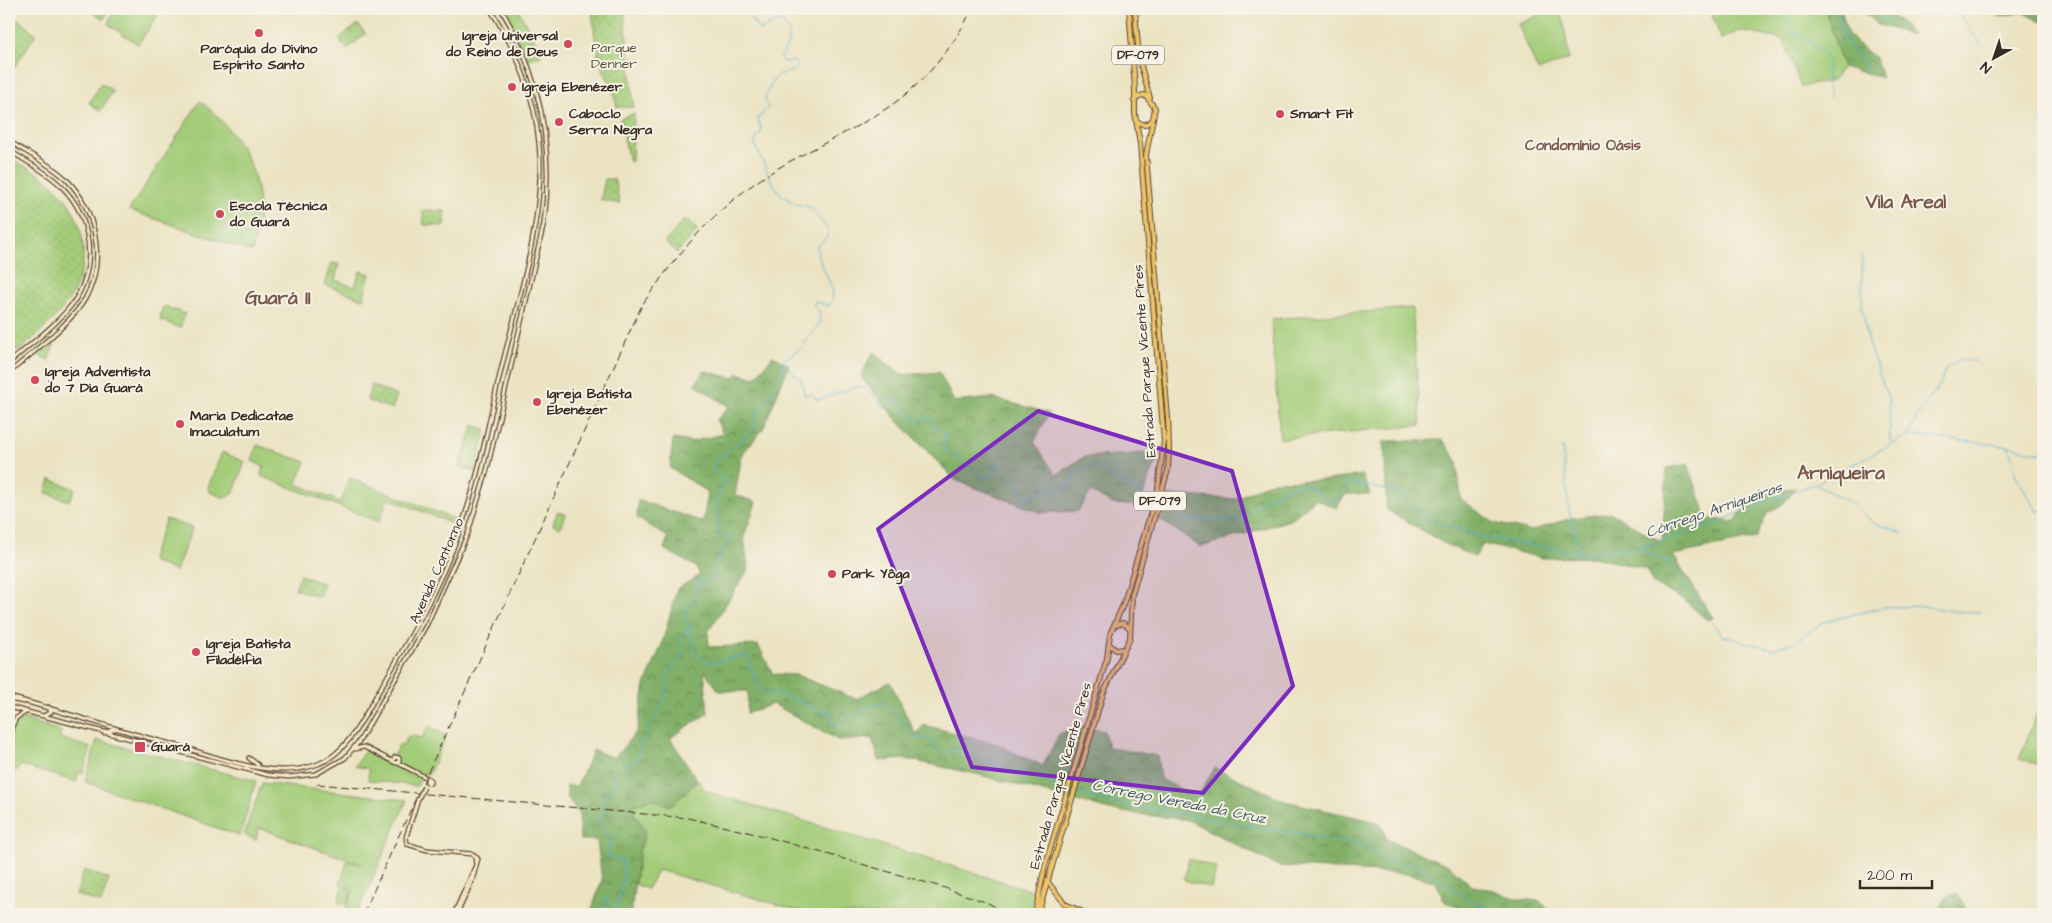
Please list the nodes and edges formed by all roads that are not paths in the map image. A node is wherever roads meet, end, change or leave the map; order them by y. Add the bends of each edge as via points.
1 (490, 9) edge
2 (501, 9) edge
3 (1129, 9) edge
4 (1135, 9) edge
5 (523, 49) junction
6 (514, 52) junction
7 (530, 95) junction
8 (538, 96) junction
9 (1134, 100) junction
10 (1151, 100) junction
11 (1135, 120) junction
12 (1152, 121) junction
13 (9, 141) edge
14 (9, 150) edge
15 (48, 166) junction
16 (43, 172) junction
17 (71, 186) junction
18 (539, 188) junction
19 (66, 190) junction
20 (547, 193) junction
21 (531, 241) junction
22 (539, 243) junction
23 (85, 279) junction
24 (91, 282) junction
25 (73, 303) junction
26 (79, 307) junction
27 (515, 314) junction
28 (522, 317) junction
29 (513, 323) junction
30 (520, 326) junction
31 (42, 333) junction
32 (46, 339) junction
33 (1156, 339) junction
34 (1162, 342) junction
35 (1157, 347) junction
36 (1162, 350) junction
37 (9, 363) edge
38 (9, 372) edge
39 (492, 411) junction
40 (501, 414) junction
41 (473, 491) junction
42 (480, 496) junction
43 (428, 604) junction
44 (431, 616) junction
45 (1114, 625) junction
46 (1130, 628) junction
47 (1109, 644) junction
48 (1124, 649) junction
49 (396, 662) junction
50 (402, 668) junction
51 (9, 698) edge
52 (46, 706) junction
53 (9, 707) edge
54 (28, 712) junction
55 (42, 715) junction
56 (115, 728) junction
57 (9, 733) edge
58 (103, 733) junction
59 (360, 740) junction
60 (164, 743) junction
61 (172, 745) junction
62 (163, 749) junction
63 (170, 751) junction
64 (196, 751) junction
65 (351, 752) junction
66 (195, 756) junction
67 (249, 758) dead end
68 (394, 760) junction
69 (324, 762) junction
70 (260, 767) junction
71 (322, 772) junction
72 (1047, 881) junction
73 (455, 914) edge
74 (1037, 914) edge
75 (1087, 914) edge

1 - 6 main road, Avenida Contorno
2 - 5 main road, Avenida Contorno
3 - 9 main road, DF-079
4 - 10 main road, DF-079 via 1139,59
5 - 6 main road
5 - 8 main road, Avenida Contorno
6 - 7 main road, Avenida Contorno
7 - 8 main road
7 - 18 main road, Avenida Contorno via 539,142
8 - 20 main road, Avenida Contorno via 546,134
9 - 10 main road via 1142,95
9 - 11 main road, DF-079
10 - 12 main road, DF-079 via 1155,108
11 - 12 main road via 1141,124
11 - 33 main road, Estrada Parque Vicente Pires / DF-079 via 1140,144
12 - 34 main road, Estrada Parque Vicente Pires / DF-079 via 1146,155
13 - 15 main road
14 - 16 main road
15 - 16 main road via 43,167
15 - 17 main road
16 - 19 main road
17 - 19 main road
17 - 24 main road via 85,208 95,234 96,257
18 - 20 main road via 544,188
18 - 21 main road, Avenida Contorno
19 - 23 main road via 86,227 89,252
20 - 22 main road, Avenida Contorno
21 - 22 main road via 535,245
21 - 27 main road, Avenida Contorno
22 - 28 main road, Avenida Contorno
23 - 24 main road
23 - 25 main road
24 - 26 main road
25 - 26 main road
25 - 31 main road
26 - 32 main road
27 - 28 main road via 518,319
27 - 29 main road, Avenida Contorno
28 - 30 main road, Avenida Contorno
29 - 30 main road
29 - 39 main road, Avenida Contorno
30 - 40 main road, Avenida Contorno
31 - 32 main road via 47,335
31 - 37 main road
32 - 38 main road
33 - 34 main road
33 - 35 main road, Estrada Parque Vicente Pires / DF-079
34 - 36 main road, Estrada Parque Vicente Pires / DF-079
35 - 36 main road
35 - 45 main road, Estrada Parque Vicente Pires / DF-079 via 1164,441 1162,466 1128,590
36 - 46 main road, Estrada Parque Vicente Pires / DF-079 via 1169,460 1132,595
39 - 40 main road via 498,410
39 - 41 main road, Avenida Contorno
40 - 42 main road, Avenida Contorno
41 - 42 main road
41 - 43 main road, Avenida Contorno via 453,549
42 - 44 main road, Avenida Contorno via 457,562
43 - 44 main road via 433,606
43 - 49 main road, Avenida Contorno
44 - 50 main road, Avenida Contorno
45 - 46 main road via 1121,622
45 - 47 main road, DF-079
46 - 48 main road, DF-079 via 1130,638
47 - 48 main road via 1117,650
47 - 74 main road, Estrada Parque Vicente Pires / DF-079 via 1045,866
48 - 72 main road, Estrada Parque Vicente Pires / DF-079 via 1105,689
49 - 50 main road
49 - 69 main road, Avenida Contorno via 354,731
50 - 59 main road, Avenida Contorno
51 - 52 main road, Avenida Contorno
52 - 55 main road via 51,712
52 - 56 main road, Avenida Contorno
53 - 54 main road, Avenida Contorno
54 - 55 main road, Avenida Contorno
54 - 57 main road via 16,718
55 - 58 main road, Avenida Contorno
56 - 58 main road
56 - 60 main road, Avenida Contorno
58 - 62 main road, Avenida Contorno
59 - 65 main road, Avenida Contorno
59 - 68 main road
60 - 61 main road, Avenida Contorno
60 - 62 main road
61 - 63 main road
61 - 64 main road, Avenida Contorno
62 - 63 main road, Avenida Contorno
63 - 66 main road, Avenida Contorno
64 - 66 main road
64 - 70 main road, Avenida Contorno
65 - 68 main road via 364,747
65 - 71 main road, Avenida Contorno
66 - 71 main road, Avenida Contorno via 282,777
67 - 70 main road
68 - 73 main road, bridge via 422,774 428,781 418,799 406,837 407,844 427,850 477,856 477,865
69 - 70 main road, Avenida Contorno via 297,770
69 - 71 main road via 326,767
72 - 74 main road, Estrada Parque Vicente Pires / DF-079
72 - 75 main road via 1065,904

